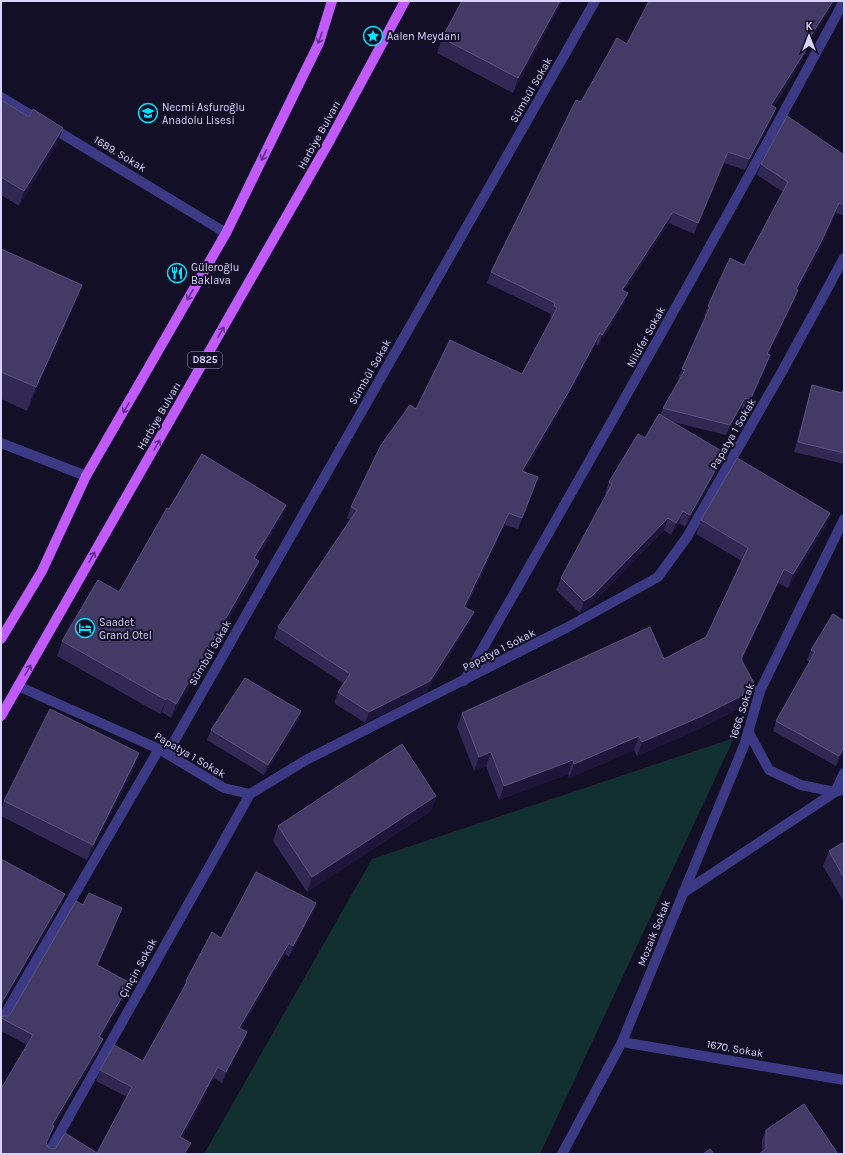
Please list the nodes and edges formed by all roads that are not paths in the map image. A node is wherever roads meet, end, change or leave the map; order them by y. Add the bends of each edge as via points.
1 (332, 1) edge
2 (405, 1) edge
3 (595, 1) edge
4 (844, 1) edge
5 (1, 97) edge
6 (226, 233) junction
7 (844, 258) edge
8 (1, 443) edge
9 (86, 476) junction
10 (844, 519) edge
11 (1, 639) edge
12 (464, 681) junction
13 (18, 686) junction
14 (1, 716) edge
15 (748, 731) junction
16 (163, 752) junction
17 (844, 773) edge
18 (839, 791) edge
19 (250, 794) junction
20 (683, 893) junction
21 (1, 1021) edge
22 (622, 1042) junction
23 (844, 1080) edge
24 (48, 1154) edge
25 (562, 1154) edge

1 -> 6 main road via 319,43
13 -> 2 main road, Harbiye Bulvarı / D825 via 329,142
3 - 16 street, Sümbül Sokak
4 - 12 street, Nilüfer Sokak via 580,480
5 - 6 street, 1689. Sokak
6 -> 9 main road
7 - 12 street, Papatya 1 Sokak via 687,538 658,577
8 - 9 street
9 - 11 main road via 42,571
10 - 15 street, 1666. Sokak via 760,691
12 - 19 street, Papatya 1 Sokak via 306,760
13 - 14 main road, Harbiye Bulvarı / D825
13 - 16 street, Papatya 1 Sokak
15 - 18 street via 769,770 801,785
15 - 20 street, 1666. Sokak
16 - 19 street, Papatya 1 Sokak via 224,788
16 - 21 street, Sümbül Sokak
17 - 18 street
18 - 20 street, Mozaik Sokak
19 - 24 street, Çinçin Sokak
20 - 22 street, Mozaik Sokak
22 - 23 street, 1670. Sokak
22 - 25 street, Mozaik Sokak

